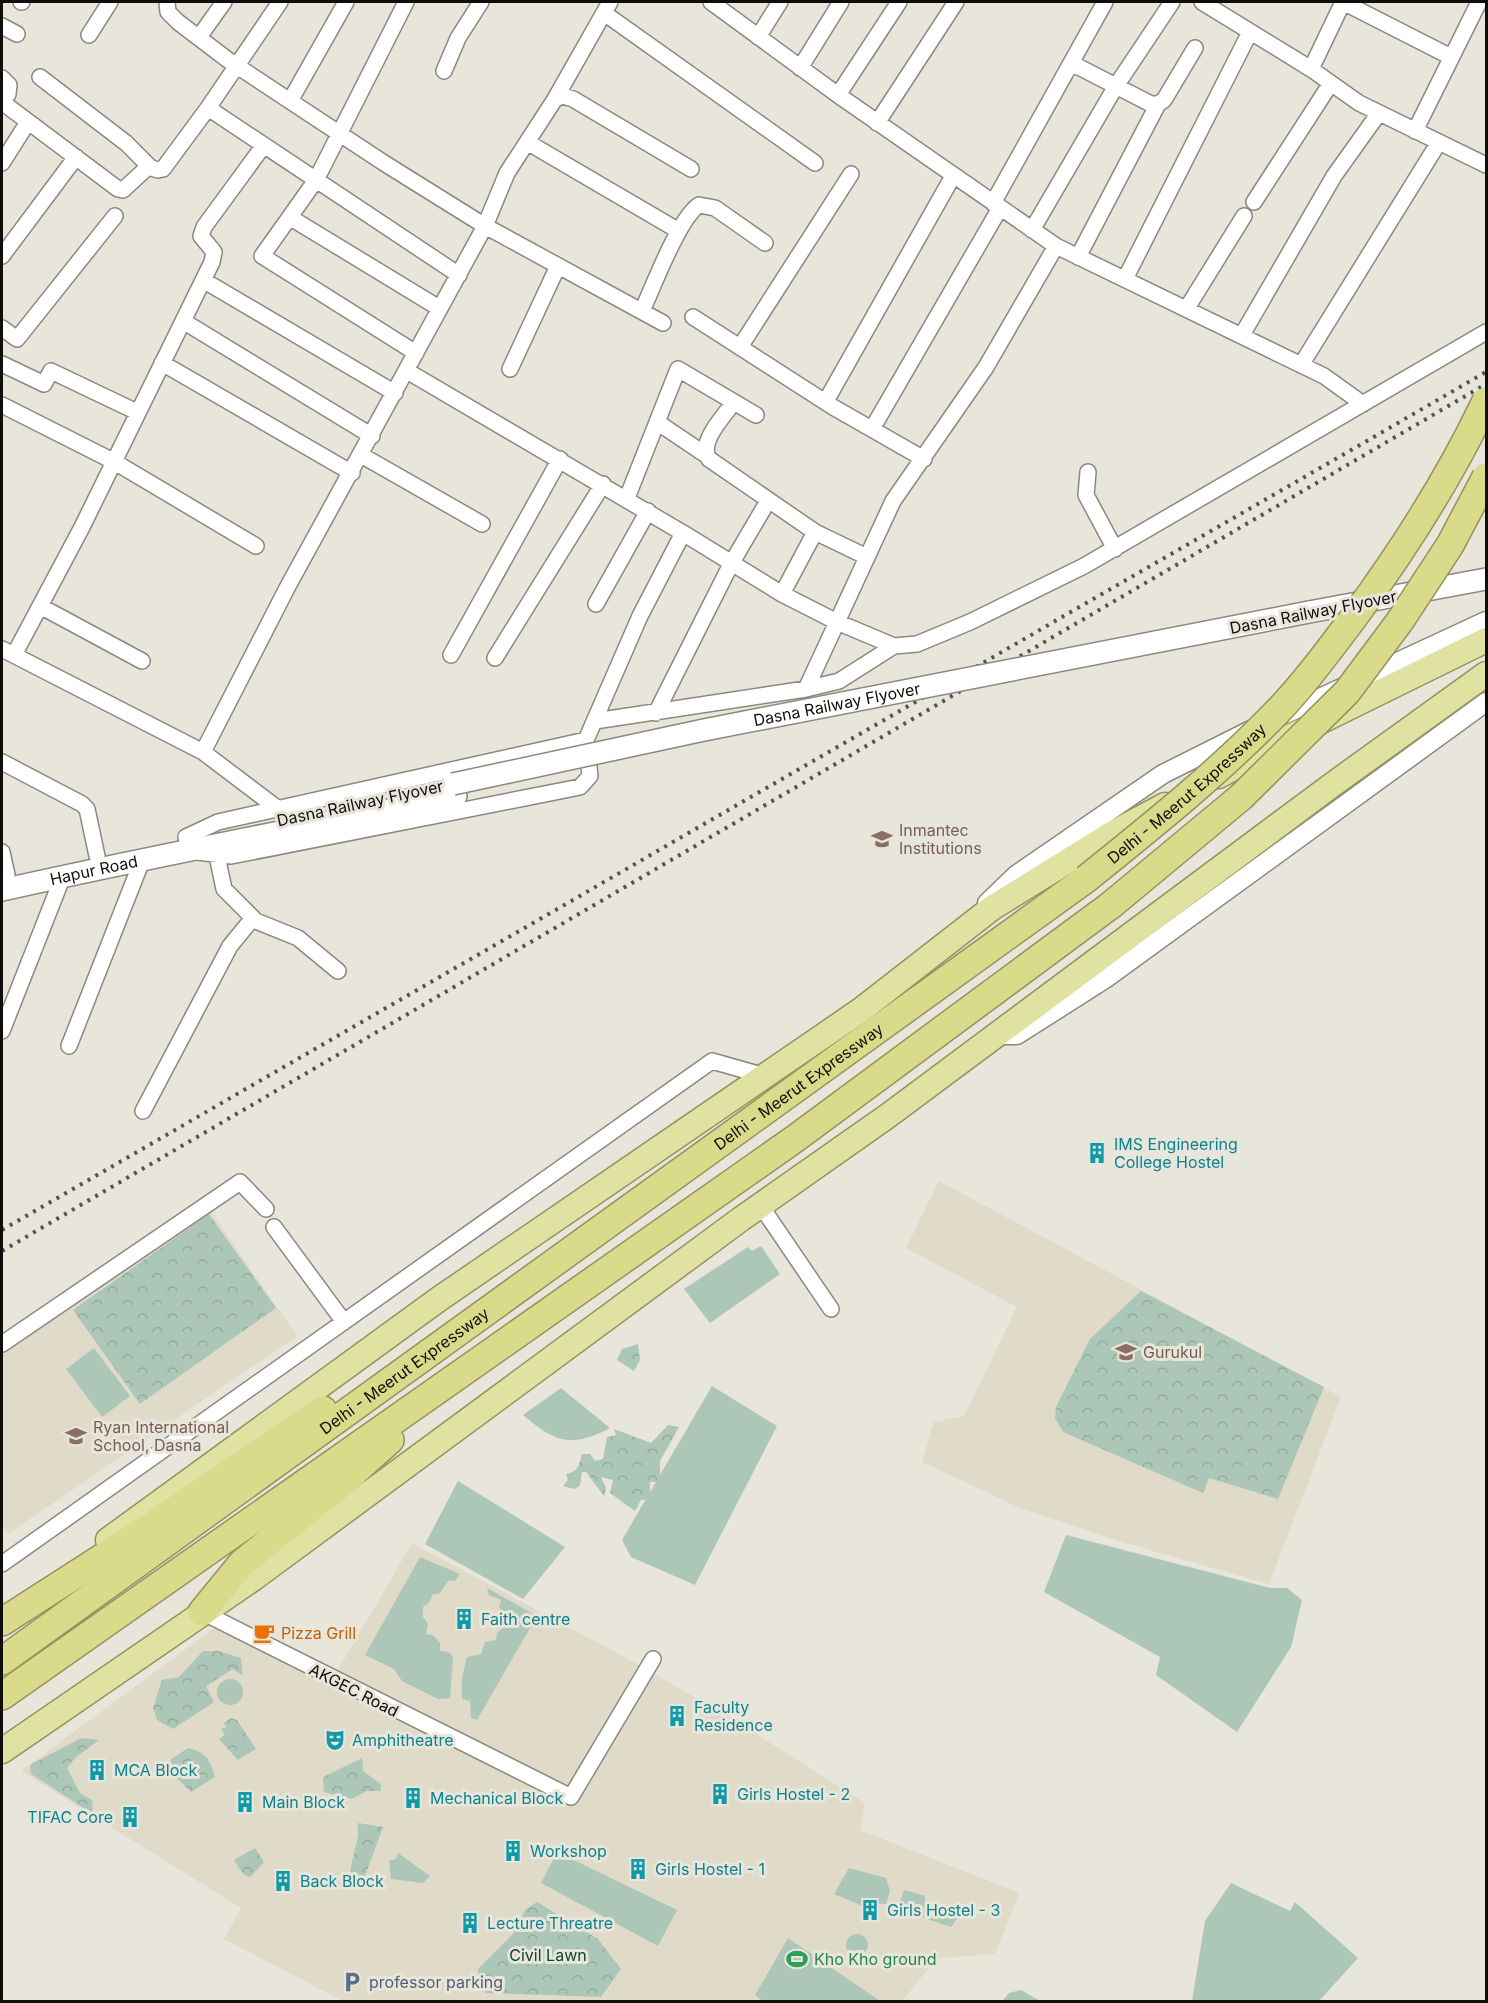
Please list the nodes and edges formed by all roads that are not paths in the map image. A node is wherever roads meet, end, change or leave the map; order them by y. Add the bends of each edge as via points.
1 (110, 2) edge
2 (167, 2) edge
3 (224, 2) edge
4 (280, 2) edge
5 (406, 2) edge
6 (481, 2) edge
7 (711, 2) edge
8 (780, 2) edge
9 (841, 2) edge
10 (899, 2) edge
11 (956, 2) edge
12 (1105, 2) edge
13 (1172, 2) edge
14 (1202, 2) edge
15 (1343, 2) edge
16 (1477, 2) edge
17 (340, 3) edge
18 (607, 7) edge
19 (2, 26) edge
20 (1250, 32) junction
21 (17, 34) dead end
22 (89, 35) dead end
23 (199, 37) junction
24 (758, 37) junction
25 (1195, 48) dead end
26 (1450, 57) junction
27 (1071, 63) junction
28 (236, 65) junction
29 (800, 68) junction
30 (1311, 69) junction
31 (444, 71) dead end
32 (40, 77) dead end
33 (2, 78) edge
34 (1330, 83) junction
35 (1116, 86) junction
36 (838, 95) junction
37 (555, 99) junction
38 (290, 101) junction
39 (2, 102) edge
40 (1158, 104) junction
41 (208, 108) junction
42 (1379, 113) junction
43 (28, 122) junction
44 (877, 123) junction
45 (1415, 131) junction
46 (340, 134) junction
47 (527, 142) junction
48 (1439, 142) junction
49 (264, 145) junction
50 (75, 158) junction
51 (2, 163) edge
52 (815, 163) dead end
53 (1486, 165) edge
54 (150, 167) junction
55 (691, 169) dead end
56 (851, 174) dead end
57 (953, 176) junction
58 (316, 180) junction
59 (1254, 202) dead end
60 (997, 206) junction
61 (115, 216) dead end
62 (1244, 216) dead end
63 (291, 218) junction
64 (485, 226) junction
65 (1032, 230) junction
66 (679, 231) junction
67 (765, 243) dead end
68 (1056, 246) junction
69 (2, 255) edge
70 (1078, 257) junction
71 (558, 266) junction
72 (459, 275) junction
73 (1125, 279) junction
74 (203, 280) junction
75 (439, 308) junction
76 (1186, 308) junction
77 (642, 311) junction
78 (693, 317) dead end
79 (183, 321) junction
80 (663, 323) dead end
81 (2, 328) edge
82 (1486, 332) edge
83 (1242, 335) junction
84 (740, 347) junction
85 (416, 353) junction
86 (162, 363) junction
87 (2, 364) edge
88 (1301, 365) junction
89 (510, 369) dead end
90 (407, 370) junction
91 (395, 393) junction
92 (826, 401) junction
93 (1486, 401) edge
94 (734, 402) junction
95 (1363, 404) junction
96 (2, 405) edge
97 (137, 412) junction
98 (756, 415) dead end
99 (657, 422) junction
100 (872, 429) junction
101 (372, 436) junction
102 (361, 455) junction
103 (706, 455) junction
104 (560, 459) junction
105 (924, 459) junction
106 (113, 461) junction
107 (1088, 472) dead end
108 (352, 473) junction
109 (1486, 477) edge
110 (603, 484) junction
111 (627, 498) junction
112 (768, 501) junction
113 (648, 511) junction
114 (482, 524) dead end
115 (815, 532) junction
116 (682, 533) junction
117 (256, 546) dead end
118 (1115, 549) junction
119 (867, 557) junction
120 (731, 564) junction
121 (1486, 579) edge
122 (1486, 592) edge
123 (782, 594) junction
124 (596, 604) dead end
125 (40, 606) junction
126 (837, 622) junction
127 (1485, 630) edge
128 (894, 646) junction
129 (8, 652) edge
130 (451, 655) dead end
131 (495, 658) dead end
132 (142, 661) dead end
133 (1486, 674) edge
134 (806, 689) junction
135 (1486, 702) edge
136 (656, 713) junction
137 (595, 721) junction
138 (586, 740) junction
139 (203, 752) junction
140 (2, 762) edge
141 (278, 808) junction
142 (240, 835) junction
143 (188, 844) junction
144 (2, 852) edge
145 (97, 856) junction
146 (217, 856) junction
147 (143, 858) junction
148 (63, 876) junction
149 (4, 881) edge
150 (253, 918) junction
151 (945, 945) junction
152 (338, 971) dead end
153 (2, 1031) edge
154 (996, 1035) junction
155 (69, 1046) dead end
156 (765, 1076) junction
157 (143, 1111) dead end
158 (761, 1206) junction
159 (266, 1209) dead end
160 (274, 1227) dead end
161 (831, 1310) dead end
162 (344, 1322) junction
163 (464, 1327) junction
164 (2, 1344) edge
165 (483, 1357) junction
166 (3, 1558) edge
167 (202, 1612) junction
168 (2, 1620) edge
169 (652, 1659) dead end
170 (2, 1661) edge
171 (2, 1696) edge
172 (2, 1751) edge

1 - 22 street
2 - 23 street via 168,12
3 - 23 street
4 - 28 street
5 - 46 street
6 - 31 street via 458,38
7 - 24 street
8 - 24 street
9 - 29 street
10 - 36 street
11 - 44 street
12 - 27 street
13 - 35 street
14 - 20 street
15 - 26 street
15 - 30 street
16 - 26 street
17 - 38 street
18 - 37 street
18 - 52 street
19 - 21 street
20 - 30 street
20 - 73 street
23 - 28 street
24 - 29 street
25 - 40 street
26 - 45 street
27 - 35 street
27 - 60 street
28 - 38 street
28 - 41 street
29 - 36 street
30 - 34 street
32 - 54 street via 126,143
33 - 39 street via 9,85
34 - 42 street
34 - 59 street
35 - 40 street
35 - 65 street
36 - 44 street
37 - 47 street
37 - 55 street via 573,99
38 - 46 street
39 - 43 street
40 - 70 street
41 - 49 street
41 - 54 street via 163,169
42 - 45 street
42 - 83 street via 1334,176
43 - 50 street
43 - 51 street
44 - 57 street
45 - 48 street
46 - 58 street
46 - 64 street
47 - 64 street via 507,173
47 - 66 street
48 - 53 street
48 - 88 street
49 - 58 street
49 - 74 street via 204,227 201,236 213,248 214,256
50 - 54 street via 121,190
50 - 69 street
56 - 84 street
57 - 60 street
57 - 92 street
58 - 63 street
58 - 72 street
60 - 65 street
60 - 100 street
61 - 81 street via 16,339
62 - 76 street
63 - 75 street
63 - 85 street via 262,256
64 - 71 street
64 - 72 street
65 - 68 street
66 - 67 street via 691,210 705,205
66 - 77 street
68 - 70 street
68 - 105 street via 986,367
70 - 73 street
71 - 77 street
71 - 89 street
72 - 75 street
73 - 76 street
74 - 79 street
74 - 91 street
75 - 85 street
76 - 83 street
77 - 80 street
78 - 84 street
79 - 86 street
79 - 101 street
82 - 95 street
83 - 88 street
84 - 92 street
85 - 90 street
86 - 97 street
86 - 108 street
87 - 97 street via 44,384 51,371
88 - 95 street
90 - 91 street
90 - 104 street
91 - 101 street
92 - 100 street
93 - 163 highway, Delhi - Meerut Expressway, bridge via 1465,445 1417,525 1318,665 1277,712 1169,812 1086,879
94 - 98 street
94 - 99 street via 678,369
94 - 103 street via 707,441
95 - 118 street
96 - 106 street
97 - 106 street
99 - 103 street
99 - 111 street
100 - 105 street
101 - 102 street
102 - 108 street
102 - 114 street
103 - 112 street
104 - 110 street
104 - 130 street
105 - 119 street via 893,501
106 - 117 street
106 - 125 street
107 - 118 street via 1086,495
108 - 139 street via 287,588
109 - 165 highway, Delhi - Meerut Expressway, bridge via 1449,545 1347,692 1241,797 1111,905 796,1138
110 - 111 street
110 - 131 street
111 - 113 street
112 - 115 street
112 - 120 street
113 - 116 street
113 - 124 street
115 - 119 street
115 - 123 street
116 - 120 street
116 - 137 street via 640,616
118 - 128 street via 970,622 917,644
119 - 126 street
120 - 123 street
120 - 136 street
121 - 142 main road, Dasna Railway Flyover, bridge via 704,730
122 - 142 main road, Dasna Railway Flyover, bridge
123 - 126 street
125 - 129 street
125 - 132 street
126 - 128 street
126 - 134 street
127 - 151 highway via 1402,683 1285,739 1113,833 992,908
127 - 151 street via 1204,752 1163,774 1016,875
128 - 134 street via 839,681
129 - 139 street
133 - 154 highway
134 - 136 street
135 - 154 street via 1105,979 1017,1035
136 - 137 street
137 - 138 street
138 - 141 street
138 - 146 street via 590,776 580,787 267,850
139 - 141 street
140 - 145 street via 87,808
141 - 143 street via 218,822
142 - 143 main road, Dasna Railway Flyover
143 - 145 main road, Hapur Road
143 - 146 street
143 - 147 main road, Hapur Road
144 - 149 street
145 - 149 main road, Hapur Road
146 - 150 street via 224,889
147 - 148 main road, Hapur Road
147 - 155 street
148 - 149 main road, Hapur Road
148 - 153 street
150 - 152 street via 298,939
150 - 157 street via 230,946
151 - 156 highway via 861,1010
154 - 158 highway
156 - 162 street via 712,1061
156 - 168 highway via 439,1299
158 - 161 street
158 - 167 highway via 254,1578
159 - 164 street via 240,1182
160 - 162 street
162 - 166 street
163 - 168 highway via 296,1426 153,1525
163 - 170 highway, Delhi - Meerut Expressway
165 - 167 highway via 342,1483 242,1563
165 - 171 highway, Delhi - Meerut Expressway
167 - 169 street, AKGEC Road via 571,1797
167 - 172 highway

